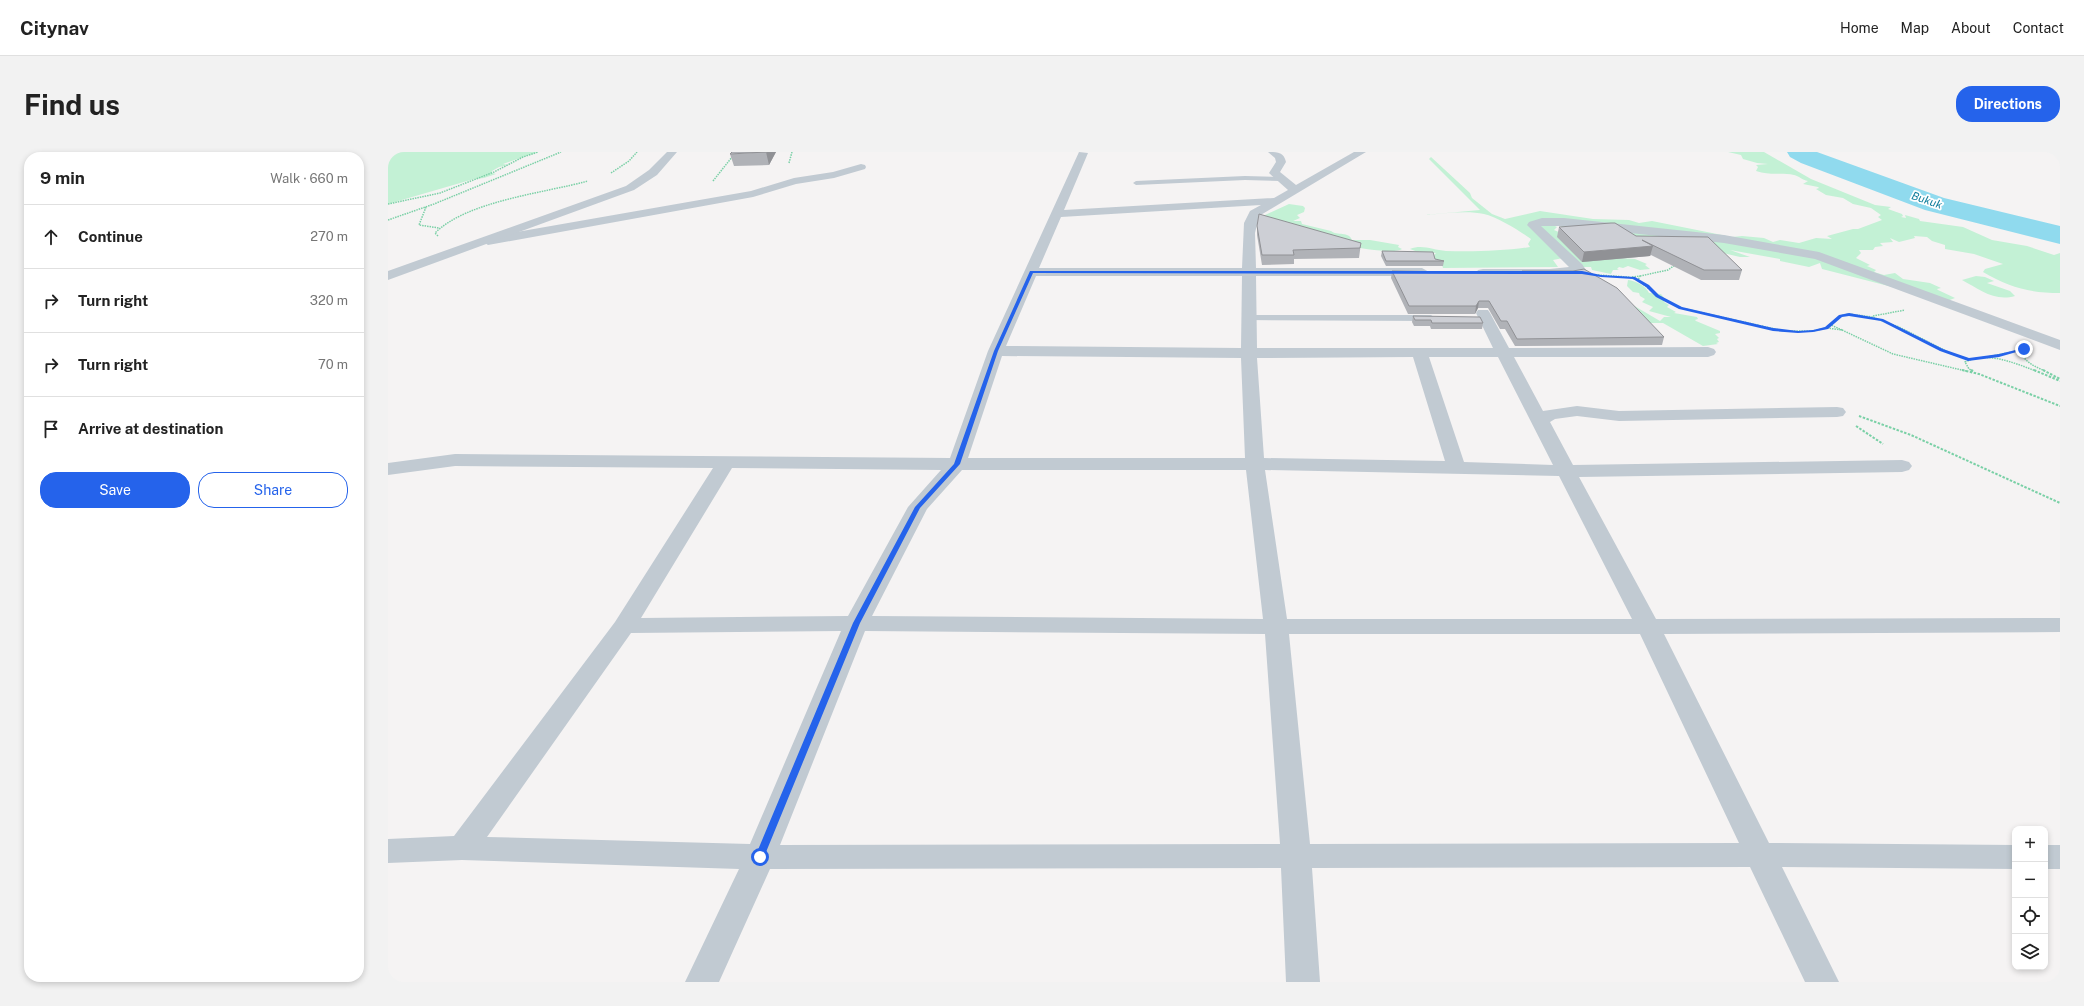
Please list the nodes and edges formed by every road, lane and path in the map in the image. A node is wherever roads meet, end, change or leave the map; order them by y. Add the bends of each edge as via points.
1 (538, 152) edge
2 (561, 152) edge
3 (637, 152) edge
4 (672, 152) edge
5 (736, 152) edge
6 (1273, 152) edge
7 (1361, 152) edge
8 (1083, 153) dead end
9 (861, 167) dead end
10 (609, 174) dead end
11 (590, 180) dead end
12 (1136, 183) dead end
13 (1285, 190) junction
14 (702, 196) joint
15 (388, 204) edge
16 (692, 204) junction
17 (426, 207) junction
18 (1058, 214) junction
19 (388, 220) edge
20 (439, 228) junction
21 (440, 237) dead end
22 (488, 241) junction
23 (1674, 263) edge
24 (1031, 272) junction
25 (1248, 272) junction
26 (1431, 272) edge
27 (1572, 272) junction
28 (1471, 273) edge
29 (388, 276) edge
30 (1640, 276) junction
31 (1628, 277) junction
32 (1638, 280) junction
33 (1882, 315) dead end
34 (1483, 316) dead end
35 (1249, 318) junction
36 (1439, 318) edge
37 (1891, 324) junction
38 (1831, 325) junction
39 (1826, 328) junction
40 (1842, 330) junction
41 (2060, 345) edge
42 (2024, 349) dead end
43 (996, 351) junction
44 (1419, 352) junction
45 (1504, 352) junction
46 (1708, 352) dead end
47 (1249, 353) junction
48 (1978, 358) junction
49 (1968, 359) junction
50 (1979, 374) junction
51 (2060, 381) edge
52 (2060, 406) edge
53 (1835, 412) junction
54 (1540, 421) junction
55 (726, 462) junction
56 (957, 464) junction
57 (1255, 464) junction
58 (1456, 466) junction
59 (1902, 466) joint
60 (388, 469) edge
61 (1568, 471) junction
62 (2060, 503) edge
63 (856, 623) junction
64 (2060, 625) edge
65 (624, 626) junction
66 (1648, 626) junction
67 (1276, 627) junction
68 (462, 848) junction
69 (388, 851) edge
70 (1296, 855) junction
71 (1760, 855) junction
72 (2012, 856) edge
73 (760, 857) junction
74 (2048, 857) edge
75 (2060, 857) edge
76 (702, 982) edge
77 (1303, 982) edge
78 (1822, 982) edge

1 - 15 path via 440,193
2 - 17 path
3 - 10 path via 629,161
4 - 22 street via 658,170 630,188
5 - 14 path
6 - 13 street via 1282,162 1274,173
7 - 13 street
8 - 18 street
9 - 16 street via 834,175 794,181 753,194
11 - 20 path via 470,212 448,221
12 - 13 lane via 1245,178
13 - 18 street
13 - 25 street via 1254,214 1250,223
14 - 16 street
16 - 22 street
17 - 19 path
17 - 20 path via 419,225
18 - 24 street
20 - 21 path via 435,233
22 - 29 street
23 - 30 path via 1670,269
24 - 25 street
24 - 43 street
25 - 26 street
25 - 35 street
27 - 28 street
27 - 31 path
27 - 41 street via 1579,270 1578,266 1533,225 1542,222 1564,222 1778,246 1842,263
30 - 31 path
30 - 32 path
31 - 32 path
32 - 39 path via 1658,296 1681,308 1784,331 1813,331
33 - 37 path
34 - 45 street
35 - 36 lane
35 - 47 street
37 - 38 path via 1872,317 1849,314 1840,316
37 - 49 path via 1942,350
38 - 39 path
38 - 40 path
39 - 40 path
40 - 50 path via 1893,354
42 - 48 path via 1999,356
43 - 47 street
43 - 56 street
44 - 45 street
44 - 47 street
44 - 58 street
45 - 46 street
45 - 54 street
47 - 57 street
48 - 49 path
48 - 51 path via 2022,365
49 - 50 path via 1966,365
50 - 52 path
53 - 54 street via 1619,416 1577,411 1550,414
53 - 59 path via 1892,450 1903,461
53 - 62 path via 1876,421 1942,447
54 - 61 street
55 - 56 street
55 - 60 street via 455,460
55 - 65 street
56 - 57 street
56 - 63 street via 918,507
57 - 58 street
57 - 67 street
58 - 61 street
59 - 61 street
61 - 66 street
63 - 65 street
63 - 67 street
63 - 73 street
64 - 66 street
65 - 68 street
66 - 67 street
66 - 71 street
67 - 70 street
68 - 69 street
68 - 73 street
70 - 71 street
70 - 73 street
70 - 77 street
71 - 72 street
71 - 78 street
73 - 76 street
74 - 75 street

